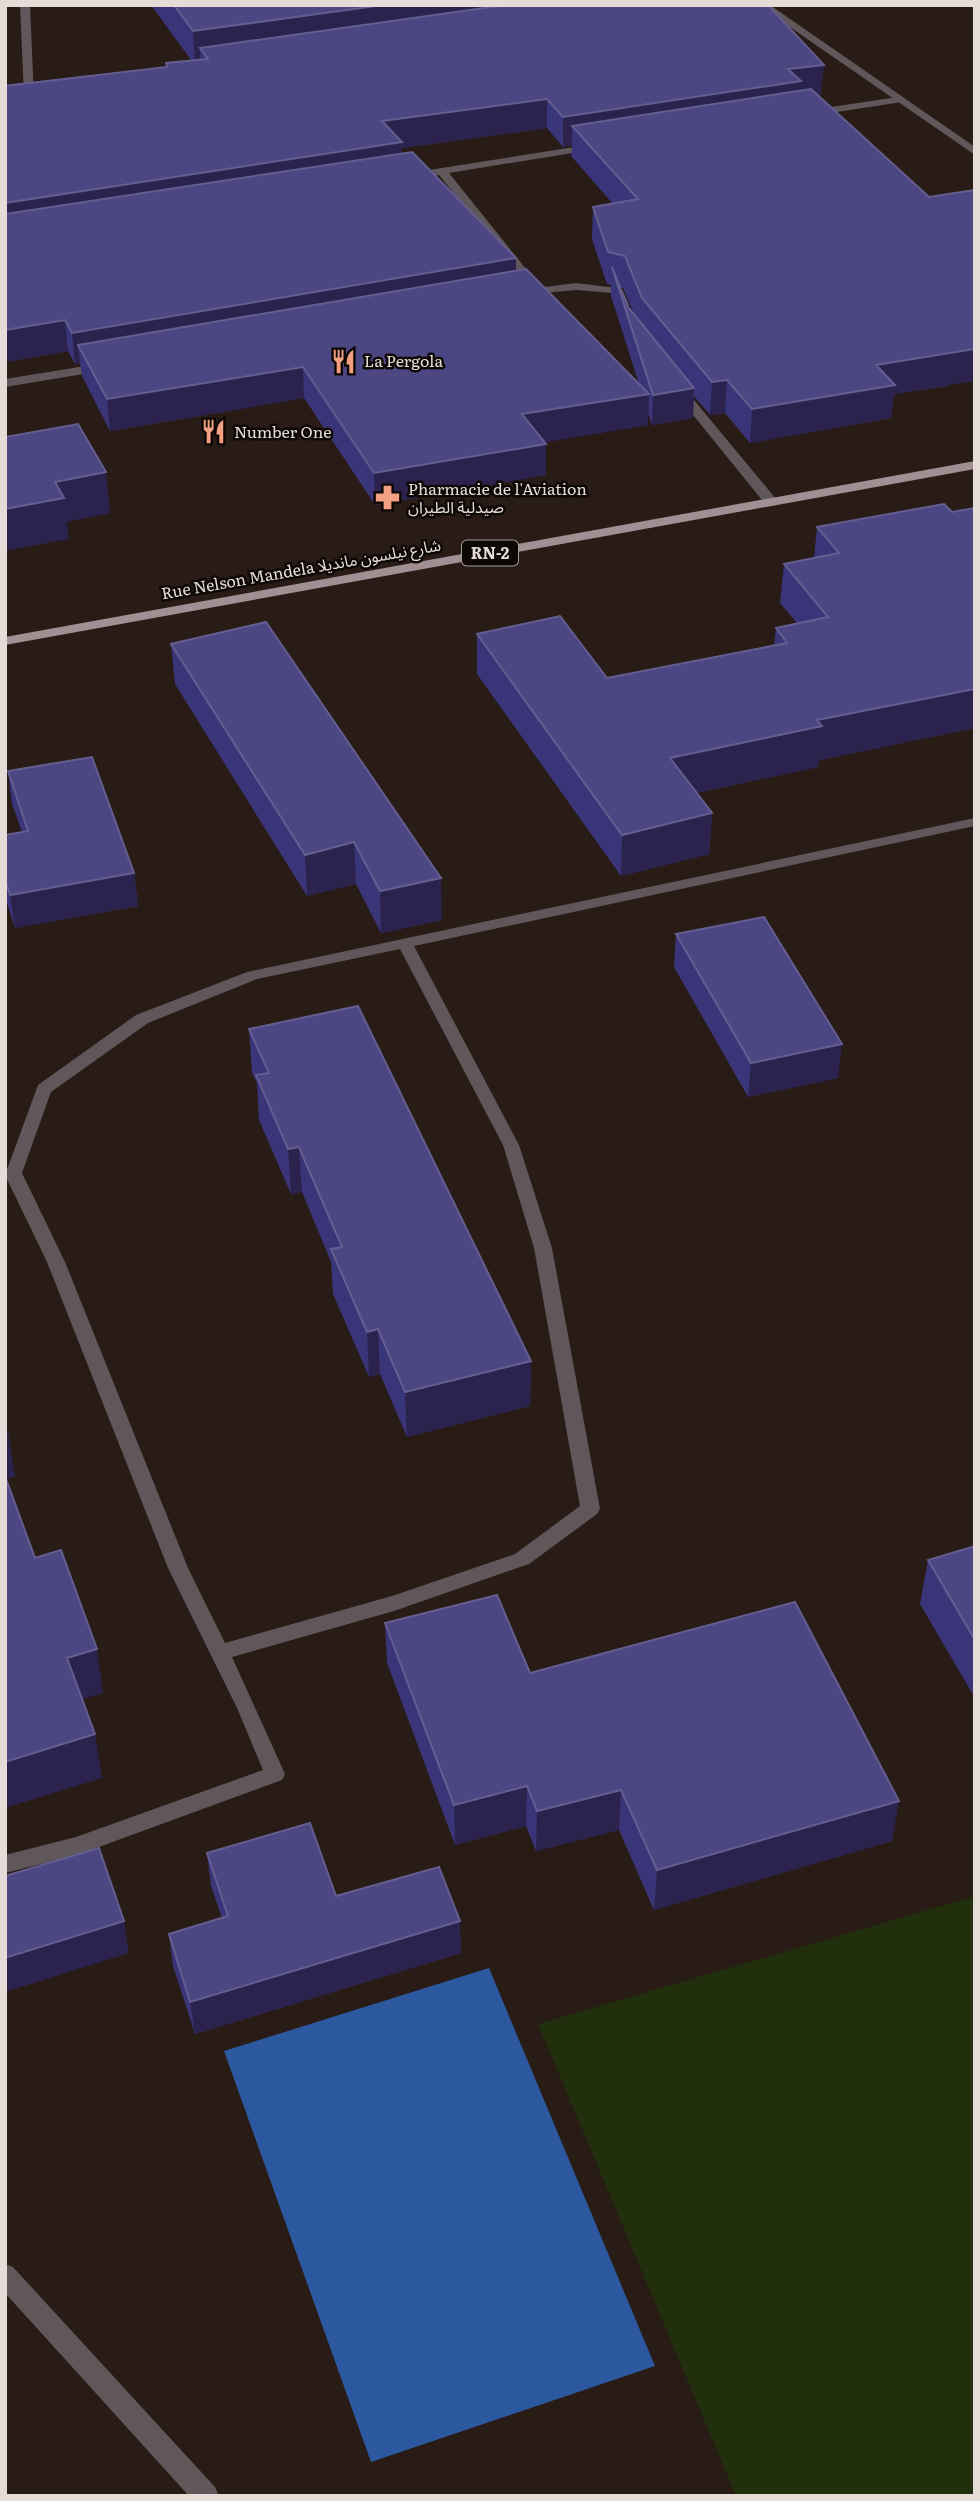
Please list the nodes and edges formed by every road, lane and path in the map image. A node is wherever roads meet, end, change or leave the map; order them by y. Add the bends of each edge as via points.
1 (25, 5) edge
2 (764, 5) edge
3 (43, 94) edge
4 (29, 96) junction
5 (17, 97) edge
6 (898, 100) junction
7 (801, 115) edge
8 (608, 145) edge
9 (975, 152) edge
10 (442, 171) junction
11 (401, 177) edge
12 (625, 320) edge
13 (114, 365) edge
14 (5, 383) edge
15 (674, 384) edge
16 (975, 465) edge
17 (771, 502) junction
18 (5, 641) edge
19 (975, 822) edge
20 (405, 943) junction
21 (9, 1175) edge
22 (219, 1653) junction
23 (5, 1864) edge
24 (5, 2275) edge
25 (206, 2496) edge

1 - 4 street
2 - 6 street
3 - 4 street
4 - 5 street
6 - 7 street
6 - 9 street
8 - 10 street
10 - 11 street
10 - 12 street via 522,271 528,293 583,286 617,291
13 - 14 street
15 - 17 street
16 - 17 main road, Rue Nelson Mandela شارع نيلسون مانديلا / RN-2
17 - 18 main road, Rue Nelson Mandela شارع نيلسون مانديلا / RN-2
19 - 20 street
20 - 21 street via 253,975 142,1019 44,1089
20 - 22 street via 511,1145 543,1248 590,1509 522,1559 394,1603
21 - 22 street via 56,1262 178,1568
22 - 23 street via 275,1774 77,1846
24 - 25 street

